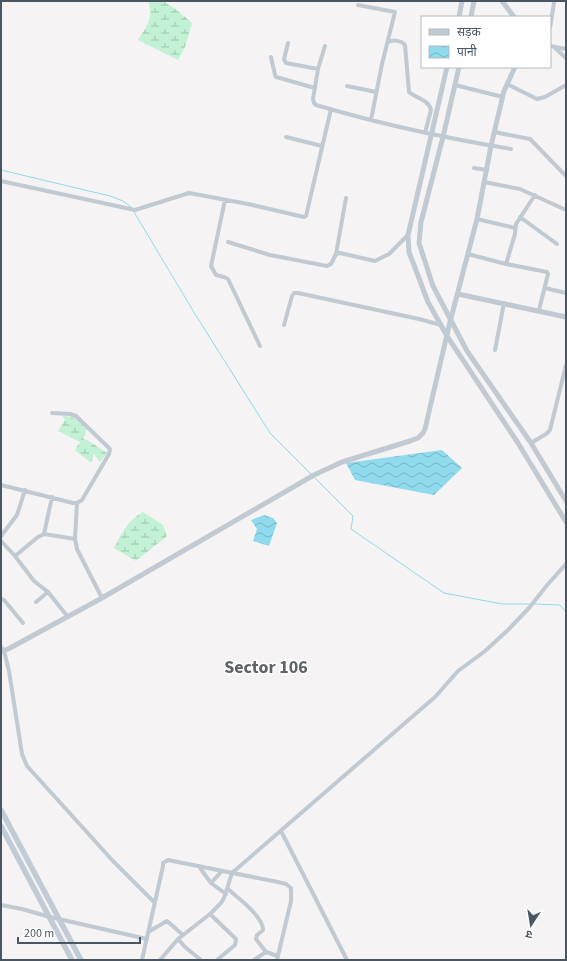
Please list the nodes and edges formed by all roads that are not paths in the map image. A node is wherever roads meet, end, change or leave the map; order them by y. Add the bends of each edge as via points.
1 (462, 1) edge
2 (474, 1) edge
3 (502, 1) edge
4 (554, 3) dead end
5 (358, 5) dead end
6 (459, 16) edge
7 (471, 16) edge
8 (513, 16) edge
9 (551, 22) edge
10 (288, 43) dead end
11 (388, 43) junction
12 (325, 46) dead end
13 (552, 47) edge
14 (566, 49) edge
15 (271, 56) dead end
16 (566, 58) edge
17 (447, 68) edge
18 (459, 68) edge
19 (515, 68) edge
20 (318, 69) junction
21 (507, 84) junction
22 (566, 85) edge
23 (347, 86) dead end
24 (455, 86) junction
25 (315, 88) junction
26 (376, 92) junction
27 (503, 97) junction
28 (331, 109) junction
29 (371, 120) junction
30 (494, 132) junction
31 (425, 133) junction
32 (431, 134) junction
33 (286, 137) dead end
34 (443, 137) junction
35 (322, 146) junction
36 (491, 146) junction
37 (511, 149) dead end
38 (474, 168) dead end
39 (486, 170) junction
40 (566, 176) edge
41 (1, 180) edge
42 (484, 182) junction
43 (535, 195) junction
44 (346, 198) dead end
45 (224, 200) junction
46 (566, 210) edge
47 (520, 217) junction
48 (477, 219) junction
49 (515, 228) junction
50 (408, 235) junction
51 (228, 242) dead end
52 (557, 244) dead end
53 (336, 254) junction
54 (468, 254) junction
55 (506, 264) junction
56 (545, 288) junction
57 (566, 293) edge
58 (458, 294) junction
59 (504, 304) junction
60 (538, 310) junction
61 (566, 317) edge
62 (451, 321) junction
63 (284, 325) dead end
64 (441, 326) junction
65 (447, 336) junction
66 (260, 346) dead end
67 (495, 350) dead end
68 (566, 365) edge
69 (52, 413) dead end
70 (530, 444) junction
71 (1, 485) edge
72 (25, 490) junction
73 (52, 497) junction
74 (566, 501) edge
75 (77, 503) junction
76 (566, 522) edge
77 (44, 534) junction
78 (1, 536) edge
79 (75, 539) junction
80 (1, 541) edge
81 (15, 556) junction
82 (566, 564) edge
83 (48, 592) junction
84 (102, 598) junction
85 (1, 599) edge
86 (36, 602) dead end
87 (68, 617) junction
88 (23, 623) dead end
89 (2, 650) edge
90 (1, 810) edge
91 (1, 826) edge
92 (281, 831) junction
93 (199, 867) junction
94 (222, 871) junction
95 (232, 873) junction
96 (211, 883) junction
97 (228, 889) junction
98 (226, 894) junction
99 (154, 902) junction
100 (1, 905) edge
101 (210, 914) junction
102 (50, 917) junction
103 (59, 919) junction
104 (148, 932) junction
105 (182, 935) junction
106 (147, 939) junction
107 (178, 939) junction
108 (266, 952) junction
109 (278, 958) edge
110 (72, 960) edge
111 (81, 960) edge
112 (142, 960) edge
113 (160, 960) edge
114 (201, 960) edge
115 (217, 960) edge
116 (254, 960) edge
117 (347, 960) edge

1 - 6 street
2 - 7 street
3 - 8 street
4 - 9 street
5 - 11 street via 395,12
10 - 20 street via 284,59 286,63
11 - 26 street
11 - 31 street via 392,40 405,45 409,92 427,102 431,110
12 - 20 street
13 - 14 street
13 - 16 street
15 - 25 street via 276,77
17 - 32 street
18 - 24 street
19 - 21 street
20 - 25 street
21 - 22 street via 537,99
21 - 27 street
23 - 26 street
24 - 27 street
24 - 34 street
25 - 28 street via 314,103
26 - 29 street
27 - 30 street
28 - 29 street
28 - 35 street
29 - 31 street
30 - 36 street
30 - 40 street via 530,139
31 - 32 street
32 - 34 street
32 - 50 street
33 - 35 street
34 - 36 street
34 - 62 street via 421,222 419,243 433,286
35 - 45 street via 305,217
36 - 37 street
36 - 39 street
38 - 39 street
39 - 42 street
41 - 45 street via 135,210 189,193
42 - 43 street via 512,186
42 - 48 street
43 - 46 street
43 - 47 street
44 - 53 street
45 - 66 street via 211,266 216,275 228,279
47 - 49 street
47 - 52 street
48 - 49 street
48 - 54 street
49 - 55 street
50 - 53 street via 390,254 375,261
50 - 64 street via 411,257 428,302
51 - 53 street via 270,255 327,266
54 - 55 street
54 - 58 street
55 - 56 street via 547,272
56 - 57 street
56 - 60 street
58 - 59 street
58 - 62 street
59 - 60 street
59 - 67 street
60 - 61 street
62 - 65 street
62 - 70 street via 473,360
63 - 64 street via 292,296 298,293
64 - 65 street
65 - 76 street via 518,443
65 - 84 street via 425,429 421,436 336,464 306,479
68 - 70 street via 550,430
69 - 75 street via 76,416 110,449 110,454 82,500
70 - 74 street
71 - 72 street
72 - 73 street
72 - 78 street via 17,515
73 - 75 street
73 - 77 street
75 - 79 street
77 - 79 street
77 - 81 street
79 - 84 street via 76,549
80 - 81 street
81 - 83 street via 34,581
82 - 92 street via 529,608 497,640
83 - 86 street
83 - 87 street
84 - 87 street
85 - 88 street
87 - 89 street
89 - 99 street via 9,671 22,754 27,766
90 - 103 main road
91 - 102 main road
92 - 95 street
92 - 117 street
93 - 94 street
93 - 96 street
93 - 99 street via 170,860 163,863
94 - 95 street
94 - 96 street
95 - 97 street
95 - 109 street via 286,884 291,888 291,901
96 - 98 street
97 - 98 street
97 - 108 street via 256,914 264,927 256,939
98 - 101 street
99 - 104 street
100 - 102 street
101 - 105 street
101 - 115 street via 236,939 235,944
102 - 103 street
102 - 110 main road
103 - 106 street
103 - 111 main road
104 - 105 street via 167,921
104 - 106 street
105 - 107 street
106 - 112 street
107 - 113 street
107 - 114 street
108 - 109 street
108 - 116 street

